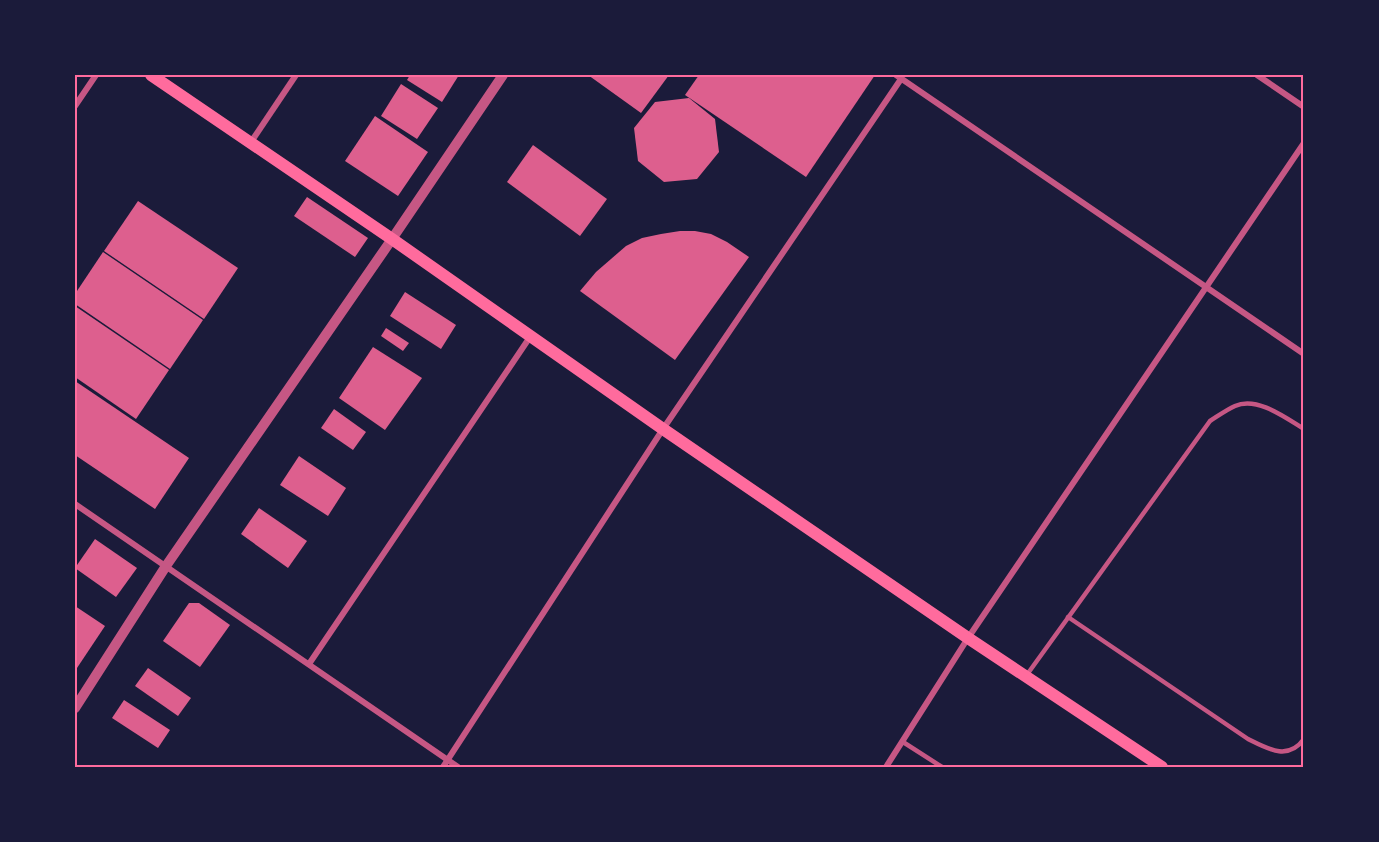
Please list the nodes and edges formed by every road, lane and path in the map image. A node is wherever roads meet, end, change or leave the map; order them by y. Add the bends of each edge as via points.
1 (96, 75) edge
2 (151, 75) edge
3 (296, 75) edge
4 (503, 75) edge
5 (1257, 75) edge
6 (898, 77) edge
7 (75, 106) edge
8 (1304, 107) edge
9 (250, 143) junction
10 (1304, 143) edge
11 (392, 239) junction
12 (1206, 287) junction
13 (530, 336) junction
14 (1304, 354) edge
15 (663, 429) junction
16 (1304, 429) edge
17 (75, 504) edge
18 (166, 566) junction
19 (1068, 617) junction
20 (968, 638) junction
21 (309, 664) junction
22 (1026, 676) junction
23 (75, 708) edge
24 (1304, 739) edge
25 (903, 742) junction
26 (448, 760) junction
27 (443, 767) edge
28 (458, 767) edge
29 (886, 767) edge
30 (942, 767) edge
31 (1162, 767) edge

1 - 7 street
2 - 9 main road
3 - 9 street
4 - 11 street
5 - 8 street
6 - 12 street
6 - 15 street
9 - 11 main road
10 - 12 street
11 - 13 main road
11 - 18 street
12 - 14 street
12 - 20 street
13 - 15 main road
13 - 21 street
15 - 20 main road
15 - 26 street
16 - 19 lane via 1258,404 1237,405 1210,421
17 - 18 street
18 - 21 street
18 - 23 street
19 - 22 lane
19 - 24 lane via 1269,750 1289,751
20 - 22 main road
20 - 25 street
21 - 26 street
22 - 31 main road
25 - 29 street
25 - 30 lane
26 - 27 street
26 - 28 street

